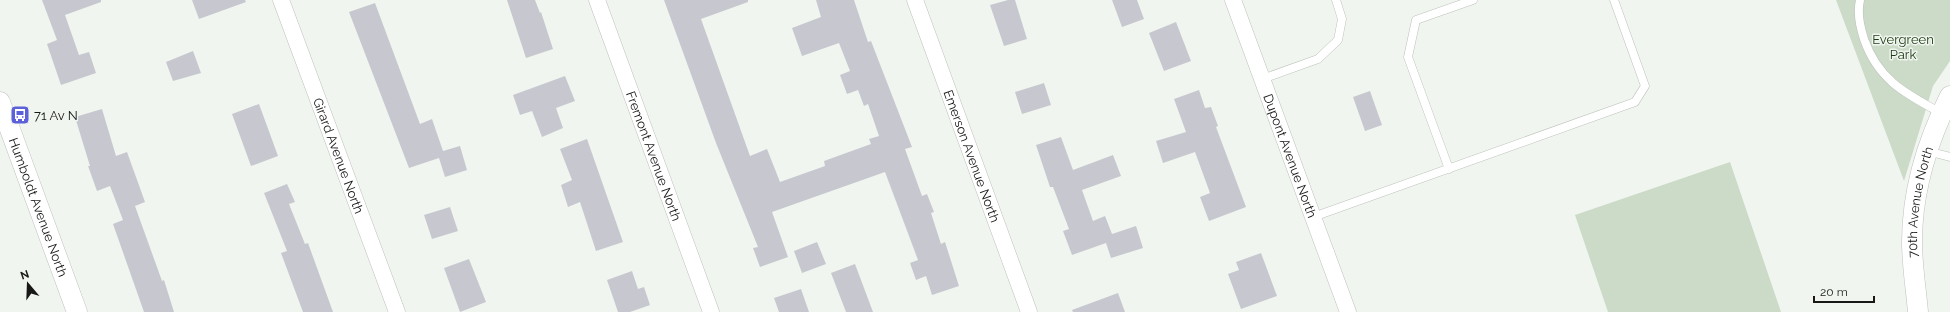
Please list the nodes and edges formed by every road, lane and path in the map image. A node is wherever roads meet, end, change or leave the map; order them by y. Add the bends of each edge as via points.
1 (281, 0) edge
2 (597, 0) edge
3 (914, 0) edge
4 (1233, 0) edge
5 (1336, 0) edge
6 (1473, 0) edge
7 (1614, 0) edge
8 (1860, 0) edge
9 (1262, 79) junction
10 (0, 102) edge
11 (1946, 104) edge
12 (1927, 151) junction
13 (1950, 157) edge
14 (1449, 169) junction
15 (1313, 217) junction
16 (77, 312) edge
17 (397, 312) edge
18 (711, 312) edge
19 (1029, 312) edge
20 (1348, 312) edge
21 (1918, 312) edge

1 - 17 street, Girard Avenue North
2 - 18 street, Fremont Avenue North
3 - 19 street, Emerson Avenue North
4 - 9 street, Dupont Avenue North
5 - 9 lane via 1342,19 1338,40 1318,59
6 - 14 lane via 1416,20 1408,57
7 - 14 lane via 1645,86 1636,102
8 - 11 lane via 1858,6 1861,29 1870,55 1882,72 1908,95
9 - 15 street, Dupont Avenue North
10 - 16 street, Humboldt Avenue North
11 - 12 street, 70th Avenue North
12 - 13 lane
12 - 21 street, 70th Avenue North via 1914,206 1912,243
14 - 15 lane
15 - 20 street, Dupont Avenue North

